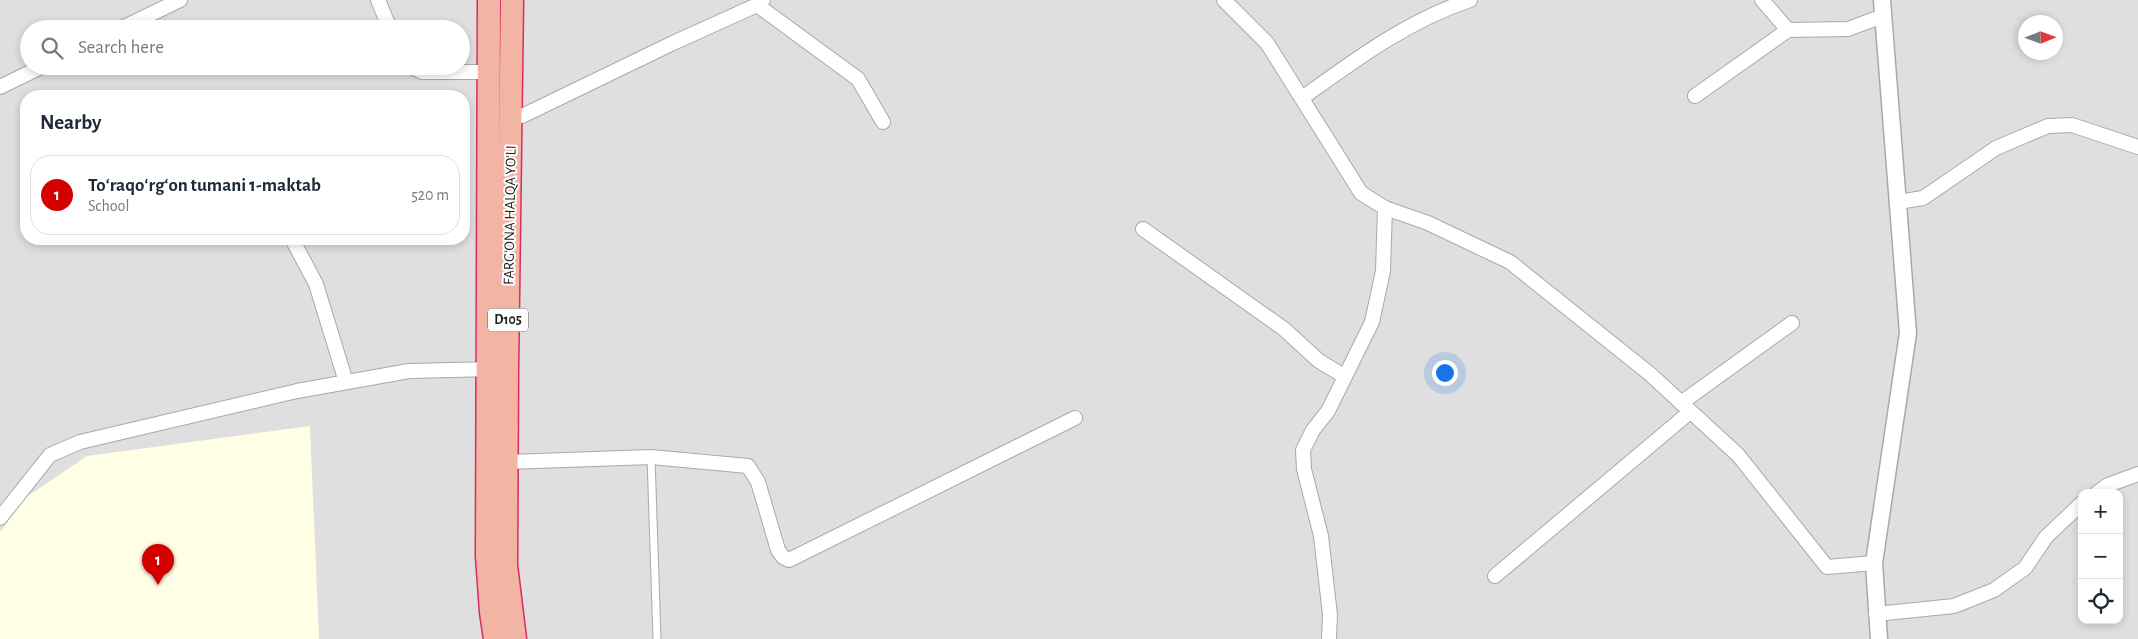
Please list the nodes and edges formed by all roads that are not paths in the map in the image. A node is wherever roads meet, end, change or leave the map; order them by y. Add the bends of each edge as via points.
1 (180, 0) edge
2 (378, 0) edge
3 (489, 0) edge
4 (512, 0) edge
5 (1224, 0) edge
6 (1470, 0) edge
7 (1762, 0) edge
8 (760, 3) edge
9 (1882, 8) edge
10 (139, 20) edge
11 (386, 20) edge
12 (1788, 30) junction
13 (470, 72) edge
14 (488, 72) junction
15 (25, 75) edge
16 (0, 87) edge
17 (1695, 96) dead end
18 (1302, 98) junction
19 (512, 116) junction
20 (882, 122) dead end
21 (2138, 147) edge
22 (1898, 202) junction
23 (1385, 208) junction
24 (1143, 229) dead end
25 (295, 245) edge
26 (1792, 323) dead end
27 (497, 369) junction
28 (1344, 376) junction
29 (346, 382) junction
30 (1686, 407) junction
31 (1075, 418) dead end
32 (650, 457) junction
33 (507, 462) junction
34 (2138, 474) edge
35 (2102, 489) edge
36 (2078, 507) edge
37 (0, 518) edge
38 (1874, 563) junction
39 (1495, 576) dead end
40 (1876, 614) junction
41 (495, 639) edge
42 (515, 639) edge
43 (657, 639) edge
44 (1329, 639) edge
45 (1879, 639) edge

1 - 10 street
2 - 11 street
3 - 14 highway, FARG‘ONA HALQA YO‘LI / D105
4 - 19 highway, FARG‘ONA HALQA YO‘LI / D105
5 - 18 street via 1267,43
6 - 18 street via 1435,12 1381,42
7 - 12 street
8 - 19 street via 522,116
8 - 20 street via 858,80
9 - 12 street via 1848,28
9 - 22 street
12 - 17 street
13 - 14 street
14 - 27 highway, FARG‘ONA HALQA YO‘LI / D105
15 - 16 street
18 - 23 street via 1361,193
19 - 27 highway, FARG‘ONA HALQA YO‘LI / D105
21 - 22 street via 2072,125 2048,126 1996,148 1923,198
22 - 38 street via 1908,332
23 - 28 street via 1383,271 1372,322
23 - 30 street via 1428,223 1510,262 1650,374
24 - 28 street via 1284,329 1319,361
25 - 29 street via 316,284
26 - 30 street
27 - 29 street via 409,371
27 - 33 highway, FARG‘ONA HALQA YO‘LI / D105
27 - 41 highway, FARG‘ONA HALQA YO‘LI / D105 via 487,556
28 - 44 street via 1328,411 1303,450 1304,469 1321,536 1330,615
29 - 37 street via 80,442 50,455
30 - 38 street via 1738,456 1827,567
30 - 39 street
31 - 32 street via 790,560 778,550 758,482 748,466
32 - 33 street
32 - 43 lane
33 - 42 highway, FARG‘ONA HALQA YO‘LI / D105 via 506,565
34 - 35 street
36 - 40 street via 2046,537 2025,568 1994,590 1954,606
38 - 40 street
40 - 45 street

